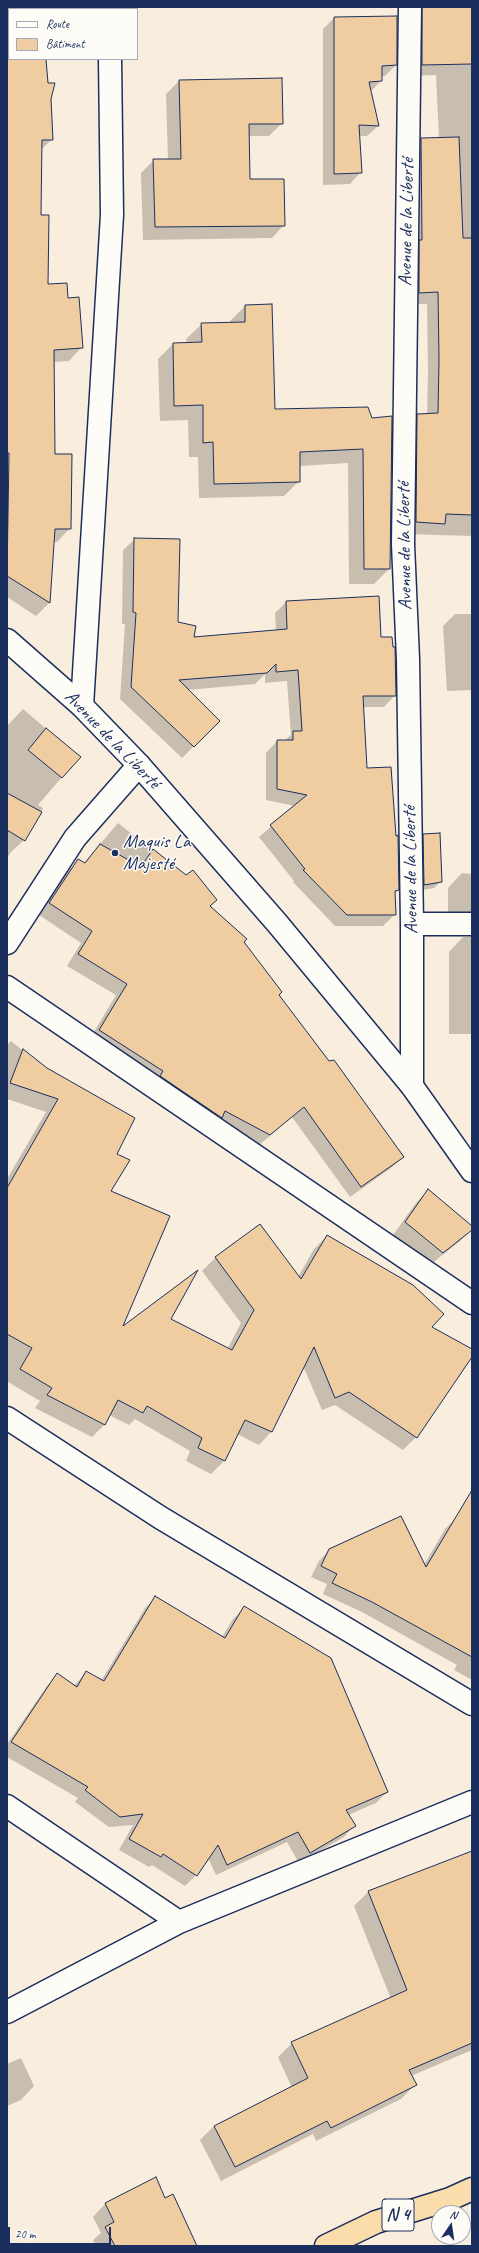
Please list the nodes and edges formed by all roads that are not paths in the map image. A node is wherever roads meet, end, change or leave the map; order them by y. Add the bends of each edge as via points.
1 (410, 7) edge
2 (110, 60) edge
3 (7, 640) edge
4 (82, 706) junction
5 (139, 766) junction
6 (412, 924) junction
7 (472, 924) edge
8 (7, 943) edge
9 (7, 987) edge
10 (412, 1086) junction
11 (472, 1171) edge
12 (472, 1303) edge
13 (7, 1418) edge
14 (472, 1704) edge
15 (472, 1802) edge
16 (7, 1806) edge
17 (179, 1922) junction
18 (7, 2012) edge
19 (472, 2189) edge
20 (326, 2246) edge

1 - 6 street, Avenue de la Liberté via 403,544 408,667
2 - 4 street via 112,215
3 - 4 street, Avenue de la Liberté
4 - 5 street, Avenue de la Liberté
5 - 8 street via 75,838
5 - 10 street, Avenue de la Liberté via 277,923
6 - 7 street
6 - 10 street, Avenue de la Liberté
9 - 12 street
10 - 11 street, Avenue de la Liberté
13 - 14 street via 161,1518
15 - 17 street
16 - 17 street
17 - 18 street
19 - 20 highway, N 4 via 450,2199 376,2222

